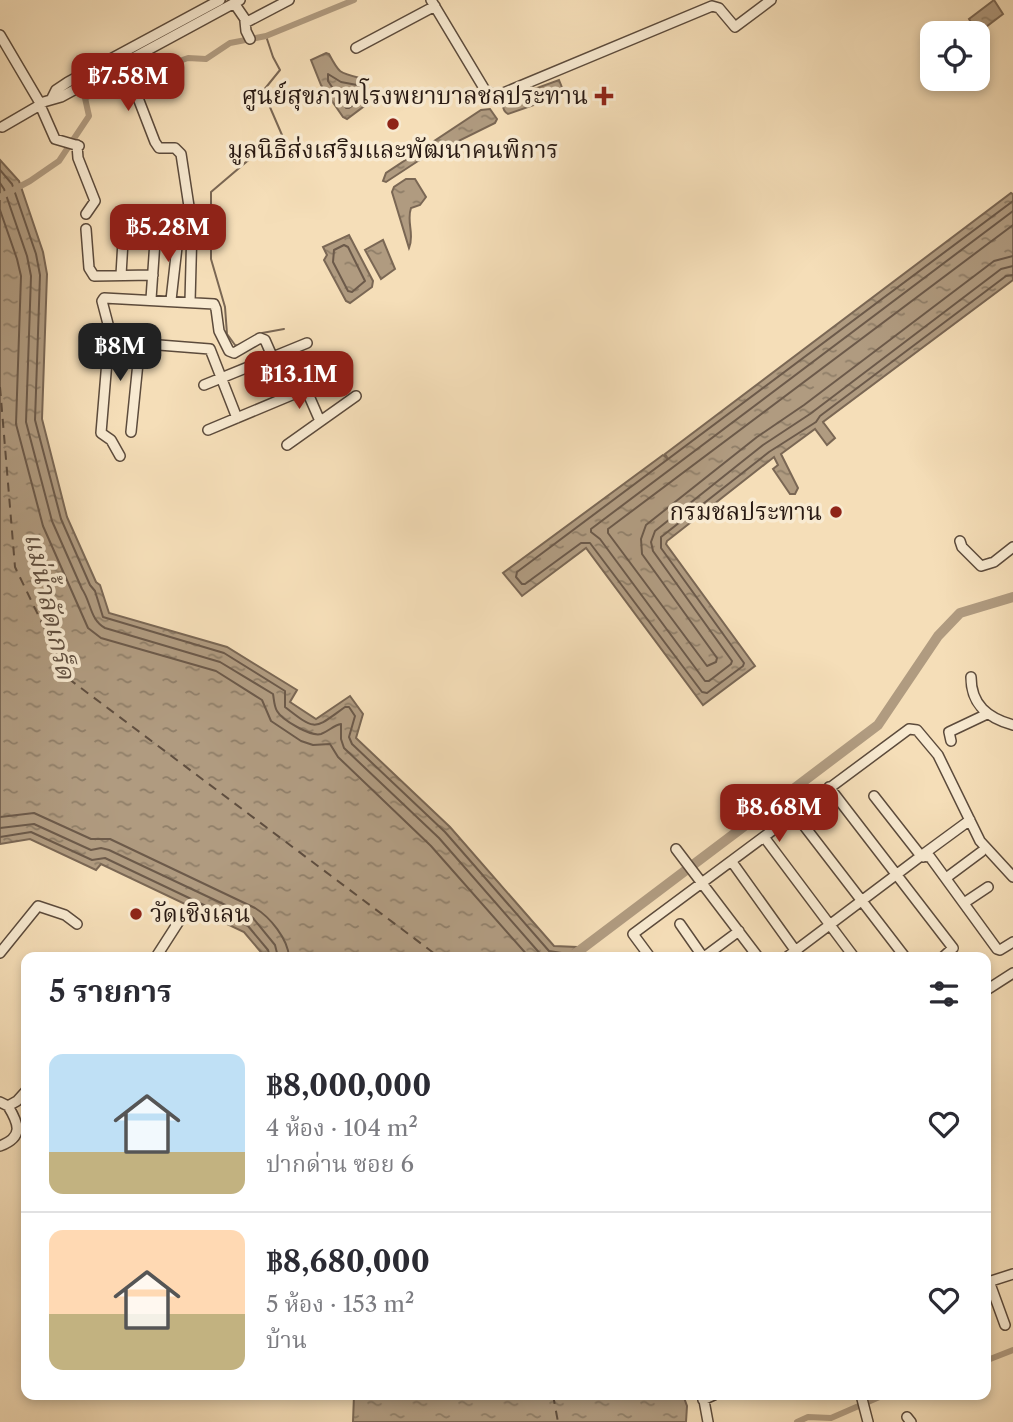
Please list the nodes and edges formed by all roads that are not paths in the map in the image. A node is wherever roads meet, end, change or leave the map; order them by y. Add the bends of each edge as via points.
1 (220, 0) edge
2 (289, 0) edge
3 (771, 0) edge
4 (237, 1) edge
5 (433, 3) edge
6 (245, 21) junction
7 (0, 35) edge
8 (250, 39) dead end
9 (356, 48) dead end
10 (123, 58) junction
11 (40, 104) junction
12 (2, 127) dead end
13 (86, 214) dead end
14 (124, 224) dead end
15 (156, 228) dead end
16 (86, 229) dead end
17 (177, 247) dead end
18 (121, 275) junction
19 (153, 275) junction
20 (151, 299) junction
21 (172, 300) junction
22 (190, 302) junction
23 (108, 341) junction
24 (140, 343) junction
25 (307, 343) dead end
26 (272, 356) junction
27 (331, 373) dead end
28 (221, 378) junction
29 (204, 384) dead end
30 (306, 389) junction
31 (356, 396) dead end
32 (237, 418) junction
33 (320, 421) junction
34 (208, 430) dead end
35 (131, 432) dead end
36 (287, 445) dead end
37 (120, 456) dead end
38 (960, 541) dead end
39 (1013, 547) edge
40 (971, 677) dead end
41 (986, 714) junction
42 (1013, 725) edge
43 (951, 741) dead end
44 (829, 787) junction
45 (874, 796) dead end
46 (794, 814) junction
47 (970, 820) junction
48 (764, 837) junction
49 (981, 852) dead end
50 (679, 853) dead end
51 (922, 856) junction
52 (732, 862) junction
53 (897, 875) junction
54 (1013, 877) edge
55 (946, 878) junction
56 (703, 884) junction
57 (988, 887) dead end
58 (862, 901) junction
59 (964, 903) junction
60 (183, 915) dead end
61 (78, 924) dead end
62 (680, 924) dead end
63 (830, 925) junction
64 (739, 931) junction
65 (1013, 942) edge
66 (159, 952) edge
67 (646, 952) edge
68 (700, 952) edge
69 (711, 952) edge
70 (754, 952) edge
71 (797, 952) edge
72 (800, 952) edge
73 (850, 952) edge
74 (901, 952) edge
75 (949, 952) edge
76 (0, 953) edge
77 (1013, 973) edge
78 (991, 987) edge
79 (21, 1097) edge
80 (4, 1104) edge
81 (0, 1146) edge
82 (1013, 1273) edge
83 (991, 1281) edge
84 (991, 1292) edge
85 (1005, 1325) dead end
86 (704, 1400) edge
87 (862, 1400) edge
88 (708, 1422) edge
89 (868, 1422) edge

1 - 10 street
2 - 6 street
3 - 5 street via 737,27 712,6 500,96 485,90
4 - 6 street
4 - 10 street
5 - 9 street
6 - 8 street
7 - 11 street
10 - 11 street via 66,84
10 - 22 street via 155,142 159,148 175,148 181,154 192,226
11 - 12 street
11 - 13 street via 55,139 73,144 95,201
14 - 18 street
15 - 19 street
16 - 18 street via 89,268 94,276
17 - 21 street
18 - 19 street
19 - 20 street
20 - 21 street
20 - 23 street via 101,295
21 - 22 street
22 - 26 street via 215,306 219,331 229,351 234,353 260,338
23 - 24 street
23 - 37 street via 101,433 110,438
24 - 28 street via 210,349
24 - 35 street
25 - 26 street
26 - 28 street
27 - 30 street
28 - 29 street
28 - 32 street
30 - 32 street
30 - 33 street
31 - 33 street
32 - 34 street
33 - 36 street
38 - 39 street via 981,566
40 - 41 street via 971,690
41 - 42 street
41 - 43 street via 949,732
44 - 46 street
44 - 47 street via 909,730 917,730 938,755
44 - 53 street
45 - 51 street
46 - 48 street
46 - 58 street
47 - 51 street
47 - 54 street via 980,841
48 - 52 street
48 - 63 street
49 - 55 street
50 - 56 street
51 - 53 street
51 - 55 street via 930,857
52 - 56 street
52 - 71 street
53 - 58 street
53 - 75 street via 953,948
55 - 59 street
56 - 64 street
56 - 67 street via 633,934
57 - 59 street
58 - 63 street
58 - 74 street
59 - 65 street via 999,950
60 - 66 street
61 - 76 street via 38,906
62 - 68 street
63 - 72 street
63 - 73 street
64 - 69 street
64 - 70 street
77 - 78 street
79 - 80 street
80 - 81 street via 19,1129
82 - 83 street
84 - 85 street
86 - 88 street
87 - 89 street

